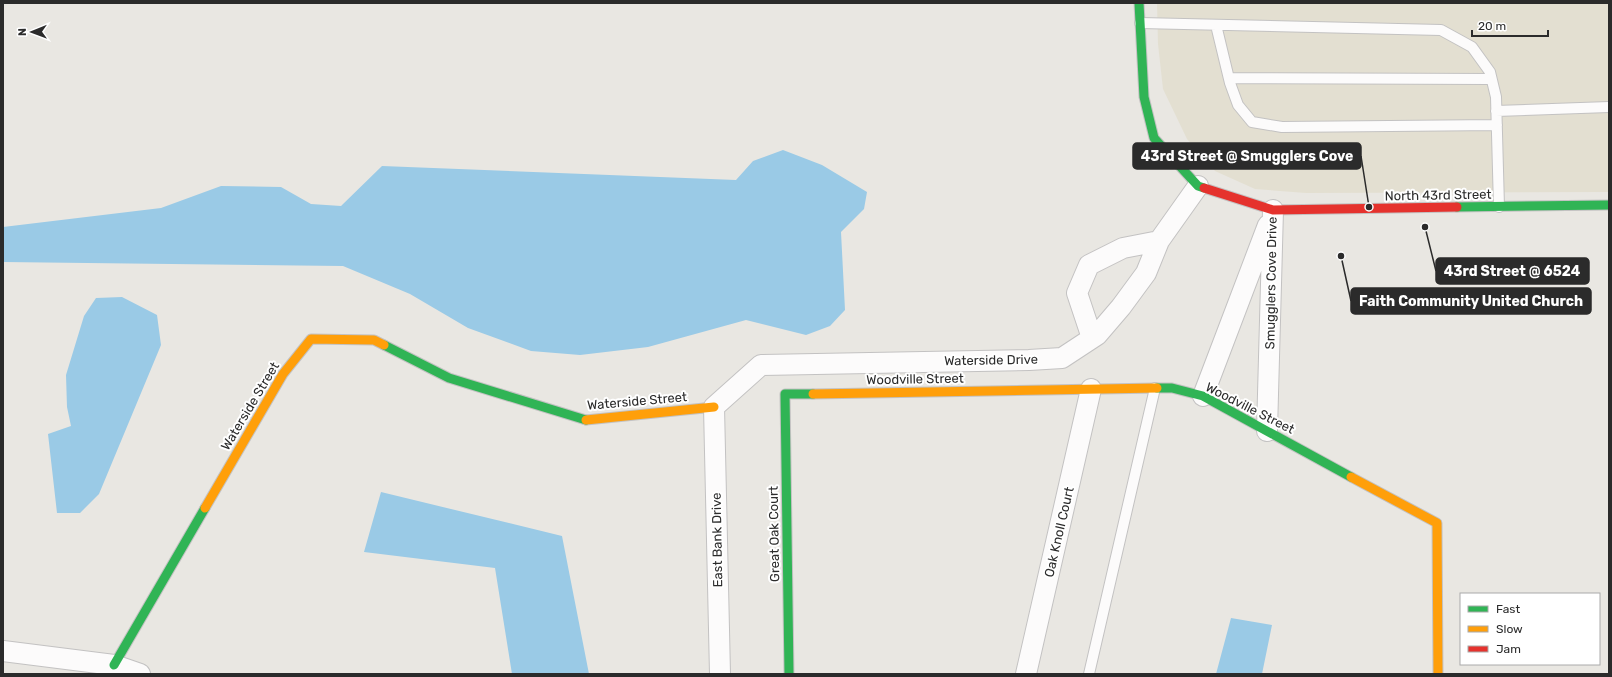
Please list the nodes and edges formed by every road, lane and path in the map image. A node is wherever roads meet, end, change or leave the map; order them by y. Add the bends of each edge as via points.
1 (1139, 3) edge
2 (1140, 23) junction
3 (1216, 25) junction
4 (1229, 78) junction
5 (1491, 79) junction
6 (1609, 107) edge
7 (1496, 111) junction
8 (1497, 124) junction
9 (1198, 186) junction
10 (1609, 205) edge
11 (1499, 207) junction
12 (1273, 210) junction
13 (1159, 242) junction
14 (1092, 338) junction
15 (1155, 388) junction
16 (1091, 389) junction
17 (785, 394) joint
18 (1203, 396) junction
19 (714, 407) junction
20 (1267, 430) junction
21 (3, 651) edge
22 (114, 665) junction
23 (140, 674) edge
24 (720, 674) edge
25 (789, 674) edge
26 (1026, 674) edge
27 (1089, 674) edge
28 (1438, 674) edge

1 - 2 street
2 - 3 lane
2 - 9 street via 1144,97 1154,138
3 - 4 lane
3 - 5 lane via 1441,30 1472,47 1490,72
4 - 5 lane
4 - 8 lane via 1238,104 1252,122 1282,127
5 - 7 lane via 1496,97
6 - 7 lane
7 - 8 lane
8 - 11 lane
9 - 12 street, North 43rd Street
9 - 13 street, Waterside Drive
10 - 11 street, North 43rd Street
11 - 12 street, North 43rd Street
12 - 18 street, Smugglers Cove Drive
12 - 20 street, Smugglers Cove Drive
13 - 14 street, Waterside Drive via 1146,272 1121,307
13 - 14 street via 1123,248 1089,265 1077,293
14 - 19 street, Waterside Drive via 1062,358 760,365
15 - 16 street, Woodville Street
15 - 18 street, Woodville Street via 1172,388
15 - 27 lane
16 - 17 street, Woodville Street
16 - 26 street, Oak Knoll Court
17 - 25 street, Great Oak Court
18 - 20 street, Woodville Street
19 - 22 street, Waterside Street via 583,420 448,378 374,340 311,339 283,374
19 - 24 street, East Bank Drive
20 - 28 street, Woodville Street via 1437,523
21 - 22 street
22 - 23 street

